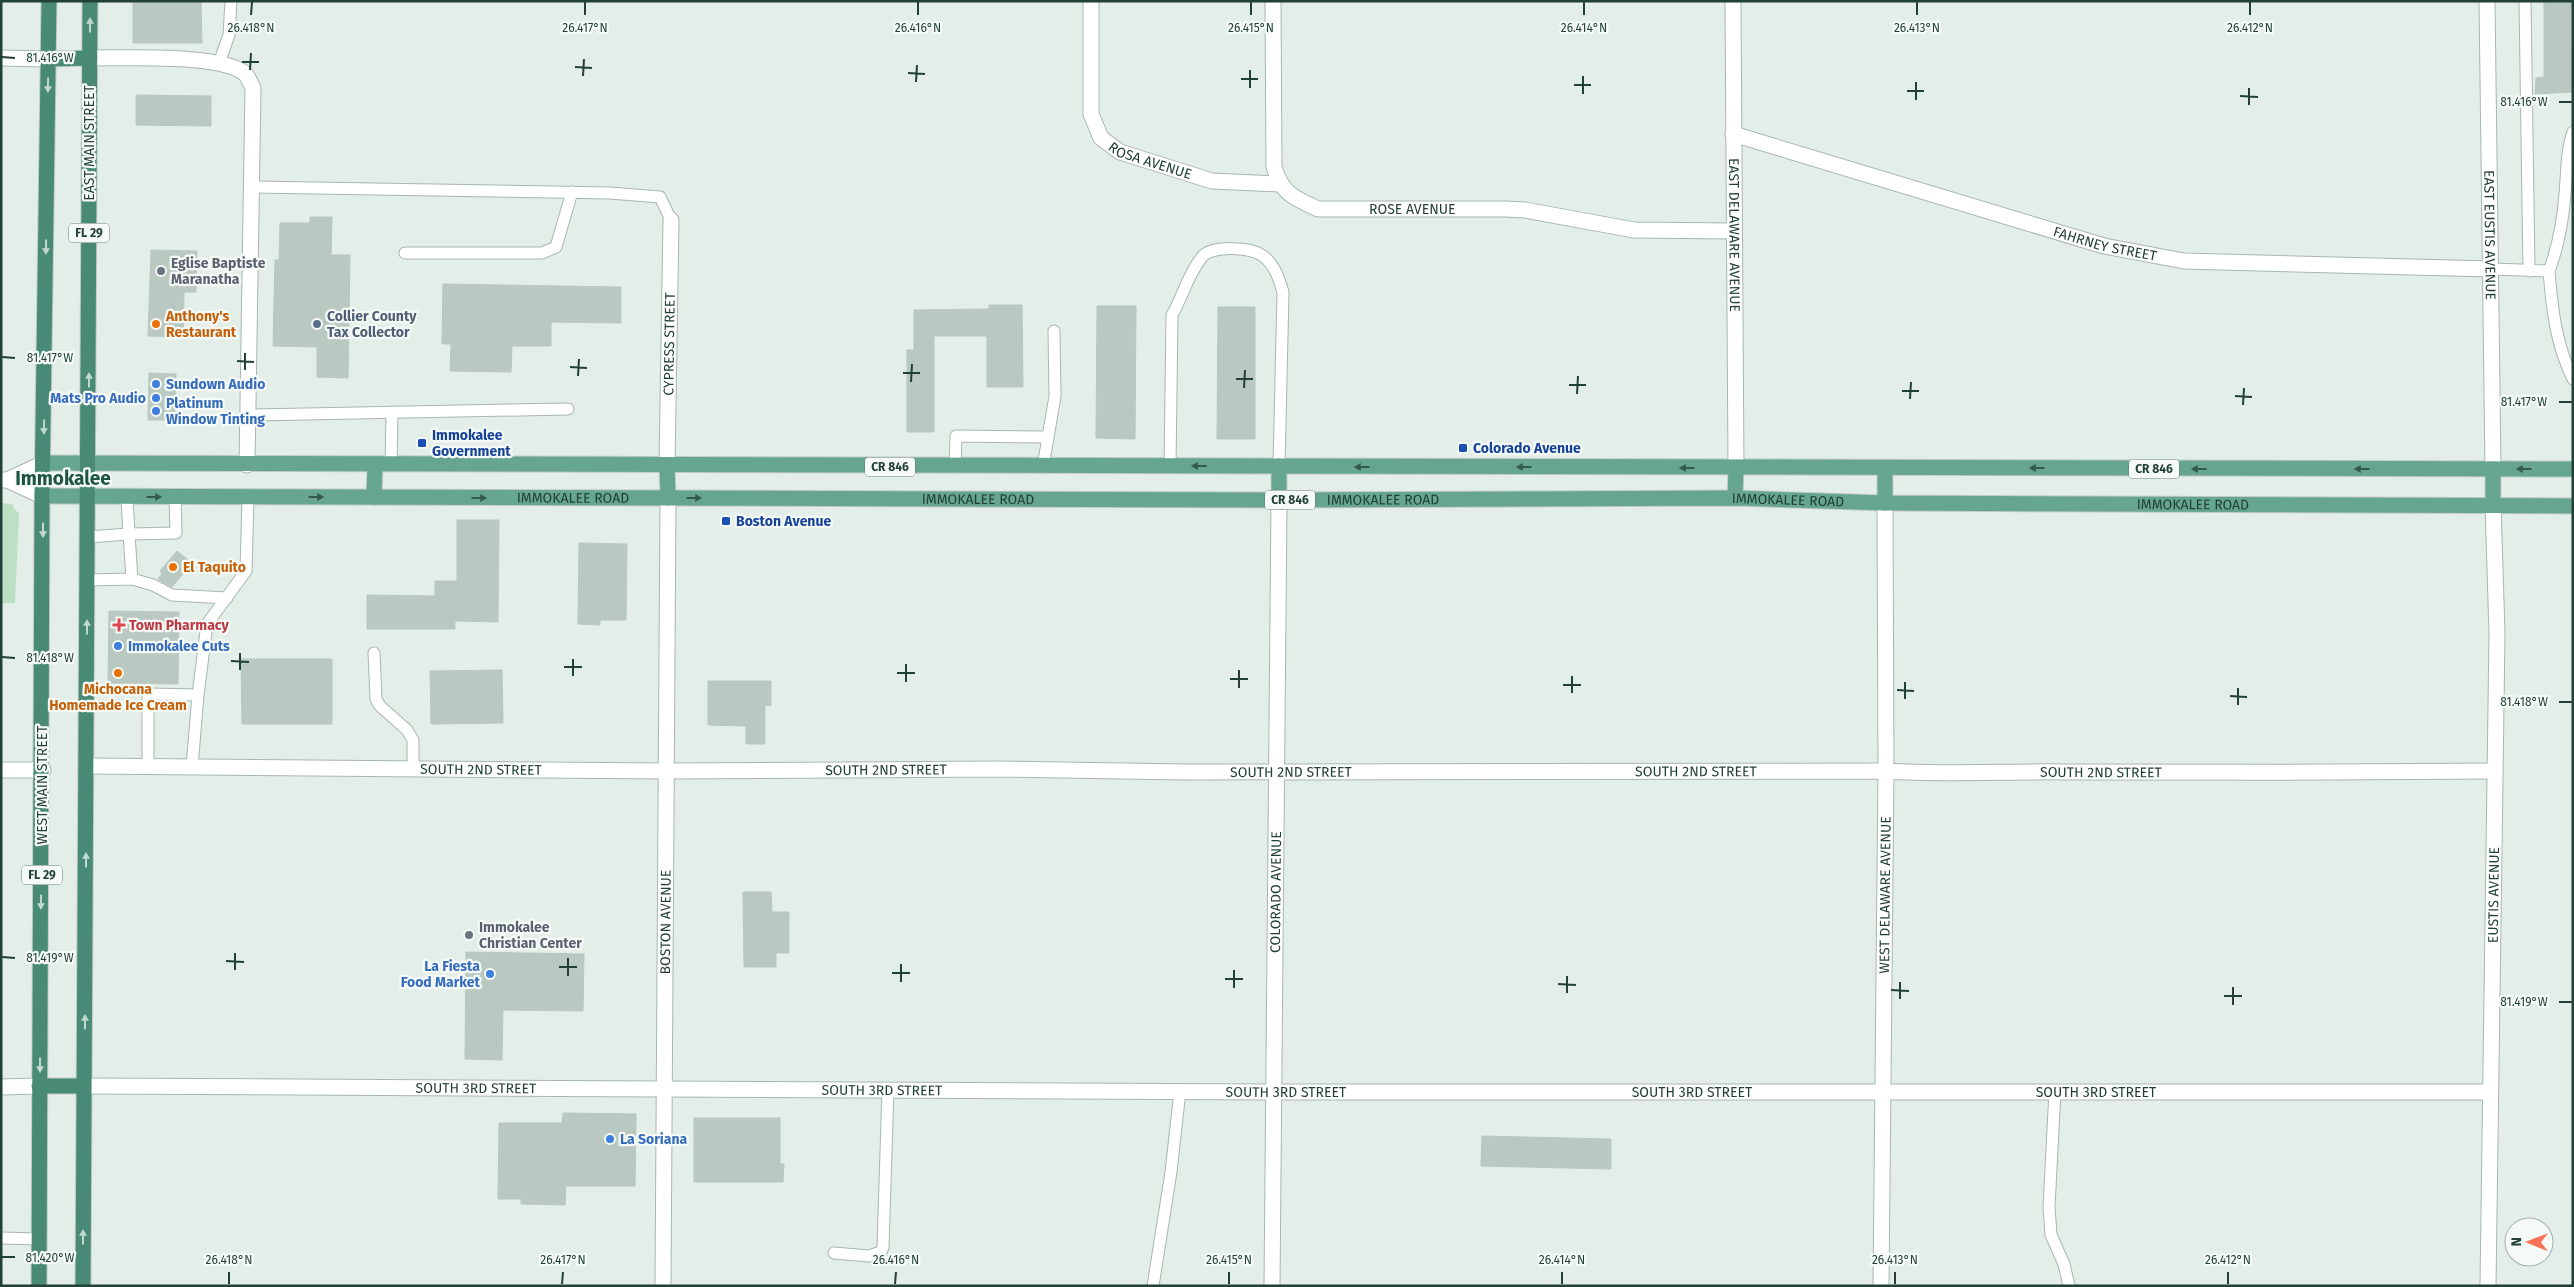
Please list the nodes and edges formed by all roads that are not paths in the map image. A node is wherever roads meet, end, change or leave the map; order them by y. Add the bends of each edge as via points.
1 (49, 1) edge
2 (90, 1) edge
3 (230, 1) edge
4 (1092, 1) edge
5 (1274, 1) edge
6 (1733, 1) edge
7 (2487, 1) edge
8 (2525, 1) edge
9 (1, 58) edge
10 (90, 58) junction
11 (49, 59) junction
12 (219, 63) junction
13 (2573, 132) edge
14 (1733, 134) junction
15 (1280, 184) junction
16 (251, 187) junction
17 (572, 192) junction
18 (670, 220) joint
19 (1733, 231) junction
20 (405, 253) dead end
21 (2491, 269) junction
22 (2529, 271) junction
23 (2549, 271) junction
24 (1054, 331) dead end
25 (2573, 379) edge
26 (568, 409) dead end
27 (392, 412) junction
28 (248, 415) junction
29 (1046, 437) junction
30 (44, 463) junction
31 (89, 464) junction
32 (247, 465) junction
33 (375, 465) junction
34 (392, 465) junction
35 (667, 466) junction
36 (1170, 466) junction
37 (1279, 466) junction
38 (955, 467) junction
39 (1043, 467) junction
40 (1736, 468) junction
41 (1885, 468) junction
42 (2494, 469) junction
43 (2573, 469) edge
44 (4, 480) edge
45 (42, 496) junction
46 (88, 497) junction
47 (374, 497) junction
48 (127, 498) junction
49 (175, 498) junction
50 (248, 498) junction
51 (668, 498) junction
52 (1735, 498) junction
53 (1279, 500) junction
54 (1884, 503) junction
55 (2493, 505) junction
56 (2573, 506) edge
57 (129, 534) junction
58 (88, 537) junction
59 (132, 579) junction
60 (87, 580) junction
61 (227, 598) junction
62 (374, 653) dead end
63 (198, 695) junction
64 (87, 766) junction
65 (148, 766) junction
66 (192, 766) junction
67 (413, 768) junction
68 (1, 770) edge
69 (43, 770) junction
70 (1277, 770) junction
71 (667, 771) junction
72 (2495, 771) junction
73 (1886, 772) junction
74 (40, 1086) junction
75 (84, 1086) junction
76 (1, 1087) edge
77 (664, 1088) junction
78 (888, 1089) junction
79 (1180, 1091) junction
80 (1883, 1091) junction
81 (2054, 1091) junction
82 (1273, 1092) junction
83 (2490, 1092) junction
84 (1, 1238) edge
85 (40, 1239) junction
86 (834, 1253) dead end
87 (39, 1284) edge
88 (83, 1286) edge
89 (663, 1286) edge
90 (1152, 1286) edge
91 (1272, 1286) edge
92 (1881, 1286) edge
93 (2069, 1286) edge
94 (2488, 1286) edge

1 - 11 highway, FL 29
10 -> 2 highway, EAST MAIN STREET / FL 29
3 - 12 lane via 229,35
4 - 15 street, ROSA AVENUE via 1092,114 1101,138 1120,152 1212,181
5 - 15 street via 1274,167
6 - 14 street, EAST DELAWARE AVENUE
7 - 21 street, EAST EUSTIS AVENUE
8 - 22 lane
9 - 11 street
10 - 11 highway
10 - 12 street
31 -> 10 highway, EAST MAIN STREET / FL 29
11 -> 30 highway, FL 29
12 - 16 street via 245,73 253,88
13 - 23 lane via 2557,251
14 - 19 street, EAST DELAWARE AVENUE
14 - 21 street, FAHRNEY STREET via 2104,246 2158,257 2213,262
15 - 19 street, ROSE AVENUE via 1293,198 1318,209 1525,210 1634,230
16 - 17 lane
16 - 28 street
17 - 18 lane via 660,197
17 - 20 lane via 556,247 542,253
18 - 35 street, CYPRESS STREET
19 - 40 street, EAST DELAWARE AVENUE
21 - 22 lane
21 - 42 street, EAST EUSTIS AVENUE
22 - 23 lane
23 - 25 lane via 2552,315 2563,358
24 - 29 lane via 1055,396
26 - 27 lane
27 - 28 lane
27 - 34 lane
28 - 32 street
29 - 38 lane via 956,436
29 - 39 lane
30 - 31 main road, CR 846
30 - 44 street
30 - 45 highway, WEST MAIN STREET / FL 29
31 - 32 main road, CR 846
31 - 46 highway, FL 29
32 - 33 main road, CR 846
33 - 34 main road, CR 846
33 - 47 main road
34 - 35 main road, CR 846
35 - 38 main road, CR 846
35 - 51 main road
37 -> 36 main road, CR 846
36 - 37 lane via 1172,315 1191,272 1203,255 1215,249 1262,255 1278,274 1283,292
36 - 39 main road, CR 846
40 -> 37 main road, CR 846
37 - 53 main road
38 - 39 main road, CR 846
40 - 41 main road, CR 846
40 - 52 main road
42 -> 41 main road, CR 846
41 - 54 main road
43 -> 42 main road, CR 846
42 - 55 main road
44 - 45 street
45 - 46 main road, IMMOKALEE ROAD / CR 846
45 -> 69 highway, WEST MAIN STREET / FL 29
46 - 48 main road, IMMOKALEE ROAD / CR 846
46 - 58 highway, FL 29
50 -> 47 main road, IMMOKALEE ROAD / CR 846
47 -> 51 main road, IMMOKALEE ROAD / CR 846
48 -> 49 main road, IMMOKALEE ROAD / CR 846
48 - 57 lane
49 - 50 main road, IMMOKALEE ROAD / CR 846
49 - 57 lane via 176,534
50 - 61 lane via 246,571
51 -> 53 main road, IMMOKALEE ROAD / CR 846
51 - 71 street, BOSTON AVENUE
52 - 53 main road, IMMOKALEE ROAD / CR 846
52 - 54 main road, IMMOKALEE ROAD / CR 846
53 - 70 street, COLORADO AVENUE
54 - 55 main road, IMMOKALEE ROAD / CR 846
54 - 73 street, WEST DELAWARE AVENUE
55 - 56 main road, IMMOKALEE ROAD / CR 846
55 - 72 street, EUSTIS AVENUE via 2497,633
57 - 58 lane
57 - 59 lane
58 - 60 highway, FL 29
59 - 60 lane
59 - 61 lane via 154,585 172,596
64 -> 60 highway, FL 29
61 - 63 lane via 208,624
62 - 67 lane via 376,699 408,730 413,740
63 - 65 lane via 148,694
63 - 66 lane
64 - 65 street, SOUTH 2ND STREET
75 -> 64 highway, FL 29
65 - 66 street, SOUTH 2ND STREET
66 - 67 street, SOUTH 2ND STREET
67 - 71 street, SOUTH 2ND STREET
68 - 69 street
69 -> 74 highway, WEST MAIN STREET / FL 29
70 - 71 street, SOUTH 2ND STREET
70 - 73 street, SOUTH 2ND STREET
70 - 82 street, COLORADO AVENUE
71 - 77 street, BOSTON AVENUE
72 - 73 street, SOUTH 2ND STREET
72 - 83 street, EUSTIS AVENUE
73 - 80 street, WEST DELAWARE AVENUE
74 - 75 highway
74 - 76 street
74 - 85 highway, WEST MAIN STREET / FL 29
75 - 77 street, SOUTH 3RD STREET
88 -> 75 highway, FL 29
77 - 78 street, SOUTH 3RD STREET
77 - 89 street, BOSTON AVENUE
78 - 79 street, SOUTH 3RD STREET
78 - 86 lane via 884,1248 869,1256
79 - 82 street, SOUTH 3RD STREET
79 - 90 lane via 1171,1172
80 - 81 street, SOUTH 3RD STREET
80 - 82 street, SOUTH 3RD STREET
80 - 92 street, WEST DELAWARE AVENUE
81 - 83 street, SOUTH 3RD STREET
81 - 93 lane via 2049,1207 2051,1235 2064,1264
82 - 91 street, COLORADO AVENUE
83 - 94 street, EUSTIS AVENUE
84 - 85 lane
85 - 87 highway, WEST MAIN STREET / FL 29

